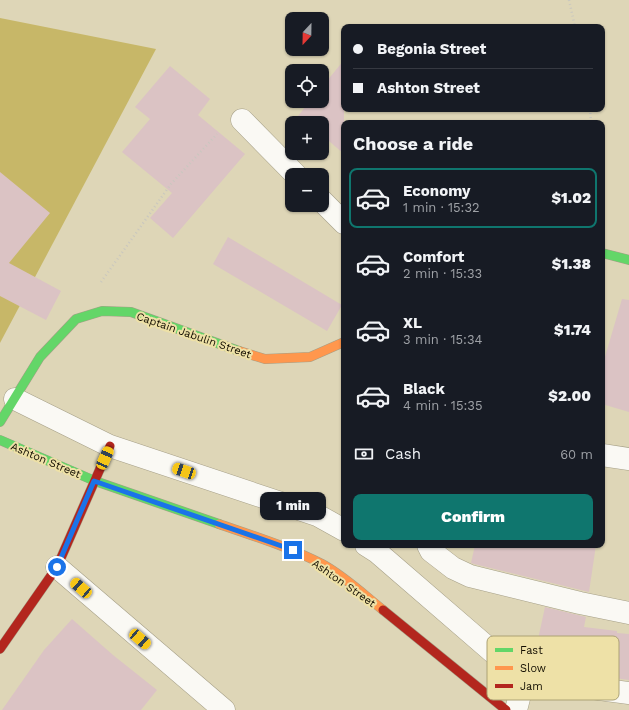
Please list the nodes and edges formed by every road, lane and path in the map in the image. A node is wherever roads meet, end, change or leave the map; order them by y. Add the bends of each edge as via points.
1 (569, 0) edge
2 (574, 24) edge
3 (242, 120) joint
4 (289, 168) edge
5 (329, 208) edge
6 (341, 220) edge
7 (605, 254) edge
8 (629, 260) edge
9 (76, 318) junction
10 (341, 343) edge
11 (15, 400) junction
12 (0, 422) edge
13 (0, 440) edge
14 (110, 446) junction
15 (605, 455) edge
16 (629, 459) edge
17 (94, 481) junction
18 (341, 528) edge
19 (370, 548) edge
20 (430, 548) edge
21 (57, 567) junction
22 (629, 612) edge
23 (487, 647) edge
24 (0, 649) edge
25 (619, 692) edge
26 (629, 693) edge
27 (487, 695) edge
28 (494, 700) edge
29 (519, 700) edge
30 (224, 710) edge
31 (506, 710) edge
32 (516, 710) edge

1 - 2 path
3 - 4 street
3 - 9 path via 233,119 227,123 171,184
5 - 6 street
7 - 8 street
9 - 10 street, Captain Jabulin Street via 102,311 131,312 264,359 310,357
9 - 11 street via 40,357
11 - 12 street
11 - 14 street
13 - 17 street, Ashton Street
14 - 17 street
14 - 18 street via 317,515
15 - 16 street
17 - 21 street
17 - 27 street, Ashton Street via 293,550 323,566 357,589
19 - 23 street
20 - 22 street via 453,568 470,576 580,603
21 - 24 street
21 - 30 street
25 - 26 street
28 - 31 street, Ashton Street
29 - 32 street

